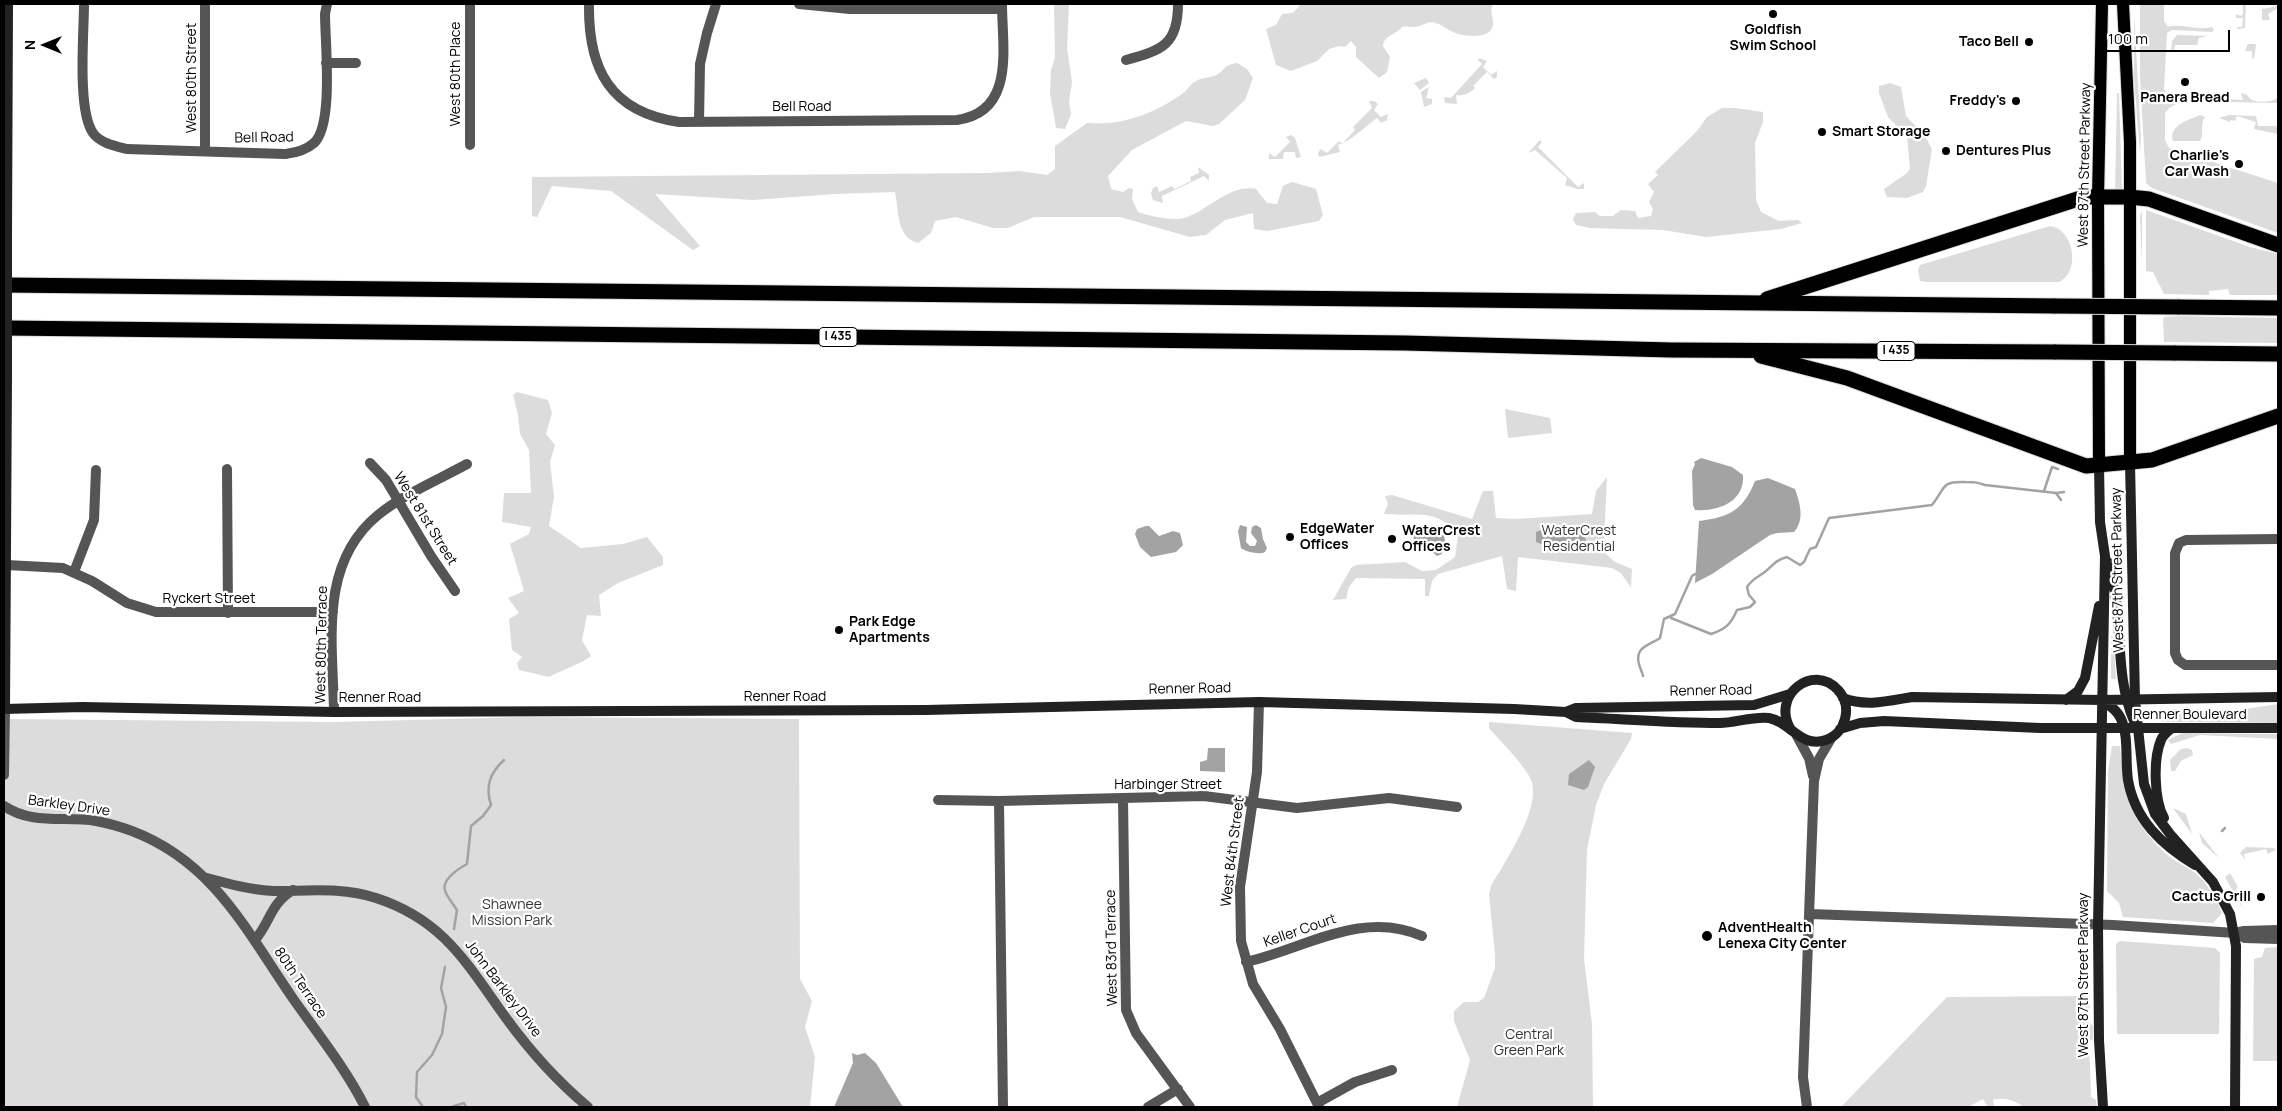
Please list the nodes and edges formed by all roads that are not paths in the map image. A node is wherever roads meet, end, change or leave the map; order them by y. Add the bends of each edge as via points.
1 (8, 4) edge
2 (84, 4) edge
3 (205, 4) edge
4 (327, 4) edge
5 (470, 4) edge
6 (589, 4) edge
7 (716, 4) edge
8 (799, 4) edge
9 (1178, 4) edge
10 (2102, 4) edge
11 (2123, 4) edge
12 (892, 6) edge
13 (1002, 6) edge
14 (1126, 60) dead end
15 (326, 63) junction
16 (356, 63) dead end
17 (699, 122) junction
18 (470, 145) dead end
19 (205, 151) junction
20 (6, 181) edge
21 (2098, 197) junction
22 (2129, 197) junction
23 (2278, 245) edge
24 (4, 285) edge
25 (1755, 303) junction
26 (2278, 308) edge
27 (4, 328) edge
28 (1736, 350) junction
29 (2278, 354) edge
30 (2278, 416) edge
31 (370, 463) dead end
32 (2130, 463) junction
33 (467, 464) dead end
34 (2099, 465) junction
35 (227, 469) dead end
36 (96, 470) dead end
37 (400, 501) junction
38 (2278, 539) edge
39 (2105, 556) junction
40 (7, 565) junction
41 (74, 572) junction
42 (2104, 576) junction
43 (455, 591) dead end
44 (333, 612) junction
45 (228, 613) junction
46 (2278, 665) edge
47 (1790, 694) junction
48 (1843, 698) junction
49 (2278, 698) edge
50 (2066, 700) junction
51 (2102, 700) junction
52 (2131, 700) junction
53 (1259, 702) junction
54 (5, 709) edge
55 (334, 712) junction
56 (1566, 712) junction
57 (2172, 728) junction
58 (2278, 728) edge
59 (2101, 729) junction
60 (2124, 729) junction
61 (2137, 729) junction
62 (1794, 733) junction
63 (1836, 733) junction
64 (4, 775) edge
65 (1814, 782) junction
66 (1123, 798) junction
67 (938, 800) dead end
68 (999, 801) junction
69 (1253, 802) junction
70 (4, 806) edge
71 (1456, 807) dead end
72 (2196, 861) junction
73 (2203, 870) junction
74 (208, 878) junction
75 (294, 890) junction
76 (1810, 914) junction
77 (2098, 925) junction
78 (2278, 930) edge
79 (2235, 933) junction
80 (1422, 936) dead end
81 (2278, 939) edge
82 (256, 940) junction
83 (1246, 962) junction
84 (1392, 1070) dead end
85 (1178, 1089) junction
86 (1318, 1105) edge
87 (365, 1107) edge
88 (588, 1107) edge
89 (1003, 1107) edge
90 (1148, 1107) edge
91 (1190, 1107) edge
92 (1807, 1107) edge
93 (2103, 1107) edge
94 (2235, 1107) edge

1 - 20 main road
2 - 19 street, Bell Road via 86,110 93,134 110,145 126,149
3 - 19 street, West 80th Street
4 - 15 street
5 - 18 street, West 80th Place
6 - 17 street, Bell Road via 591,40 597,67 621,99 642,113 659,119
7 - 17 street via 700,64
8 - 12 street via 850,9
9 - 14 street via 1178,24 1170,40 1159,49
10 - 21 main road, West 87th Street Parkway
11 - 22 main road, West 87th Street Parkway via 2130,142
12 - 13 street
13 - 17 street, Bell Road via 1000,89 990,105 970,117 957,120
15 - 16 street
15 - 19 street, Bell Road via 323,129 315,142 304,150 285,154
20 - 40 main road, bridge
21 - 22 highway
21 - 25 highway via 2084,197
21 - 34 main road, West 87th Street Parkway
22 - 23 highway via 2149,200
22 - 32 main road, West 87th Street Parkway
24 - 25 highway
25 - 26 highway, bridge
27 - 28 highway, I 435 via 1405,343
28 - 29 highway, I 435, bridge
28 - 34 highway via 1847,378 2086,466
30 - 32 highway via 2152,460
31 - 37 street, West 81st Street
32 - 34 highway
32 - 52 main road, West 87th Street Parkway
33 - 37 street, West 80th Terrace
34 - 39 main road, West 87th Street Parkway via 2100,522
35 - 45 street
36 - 41 street via 94,520
37 - 43 street, West 81st Street
37 - 44 street, West 80th Terrace via 367,525 351,546 335,583
38 - 46 street via 2186,540 2179,543 2175,553 2175,653 2178,660 2185,665
39 - 42 main road, West 87th Street Parkway
39 - 52 main road via 2115,583 2122,681
40 - 41 street, Ryckert Street via 36,565
40 - 54 main road
41 - 45 street, Ryckert Street via 127,603 156,612
42 - 50 main road via 2085,678 2078,691
42 - 51 main road, West 87th Street Parkway
44 - 45 street, Ryckert Street
44 - 55 street, West 80th Terrace
47 - 48 main road, Renner Road via 1805,682 1817,680 1829,683
47 - 56 main road, Renner Road via 1754,704 1576,708
47 - 62 main road via 1785,710 1786,721
48 - 50 main road, Renner Road via 1858,704 1912,697
48 - 63 main road via 1846,712
49 - 52 main road, Renner Boulevard
50 - 51 main road, Renner Road
51 - 52 main road, Renner Boulevard
51 - 59 main road, West 87th Street Parkway
51 - 60 main road via 2121,718
52 - 61 main road, West 87th Street Parkway
53 - 55 main road, Renner Road via 926,710
53 - 56 main road, Renner Road
53 - 69 street, West 84th Street
54 - 55 main road, Renner Road via 84,707
54 - 64 street
56 - 62 main road, Renner Road via 1576,717 1721,723 1769,718
57 - 58 main road, Renner Boulevard
57 - 61 main road, Renner Boulevard
57 - 72 main road via 2159,746 2157,793 2163,817
59 - 60 main road, Renner Boulevard
59 - 63 main road, Renner Road via 1884,721 1860,723
59 - 77 main road, West 87th Street Parkway
60 - 61 main road, Renner Boulevard
60 - 73 main road via 2128,780 2143,819 2171,850
61 - 72 main road, West 87th Street Parkway via 2150,805 2170,834
62 - 63 main road, Renner Road via 1814,742
62 - 65 street via 1809,758
63 - 65 street via 1819,759
65 - 76 street
66 - 68 street, Harbinger Street
66 - 69 street, Harbinger Street via 1204,796
66 - 85 street, West 83rd Terrace via 1126,1010 1136,1033
67 - 68 street, Harbinger Street
68 - 89 street
69 - 71 street, Harbinger Street via 1297,808 1389,798
69 - 83 street, West 84th Street via 1240,887 1240,922
70 - 74 street, Barkley Drive via 34,818 95,821 125,828 158,844
72 - 73 main road, West 87th Street Parkway
73 - 79 main road, West 87th Street Parkway via 2221,894
74 - 75 street, John Barkley Drive via 259,890
74 - 82 street, 80th Terrace
75 - 82 street via 276,903
75 - 88 street, John Barkley Drive via 359,893 404,910 427,923 457,950 528,1046
76 - 77 street
76 - 92 street via 1803,1077
77 - 79 street
77 - 93 main road, West 87th Street Parkway
78 - 79 street
79 - 81 street via 2245,938
79 - 94 main road, West 87th Street Parkway
80 - 83 street, Keller Court via 1396,929 1360,927
82 - 87 street, 80th Terrace
83 - 86 street, West 84th Street via 1254,984
84 - 86 street via 1355,1082
85 - 90 street
85 - 91 street, West 83rd Terrace

